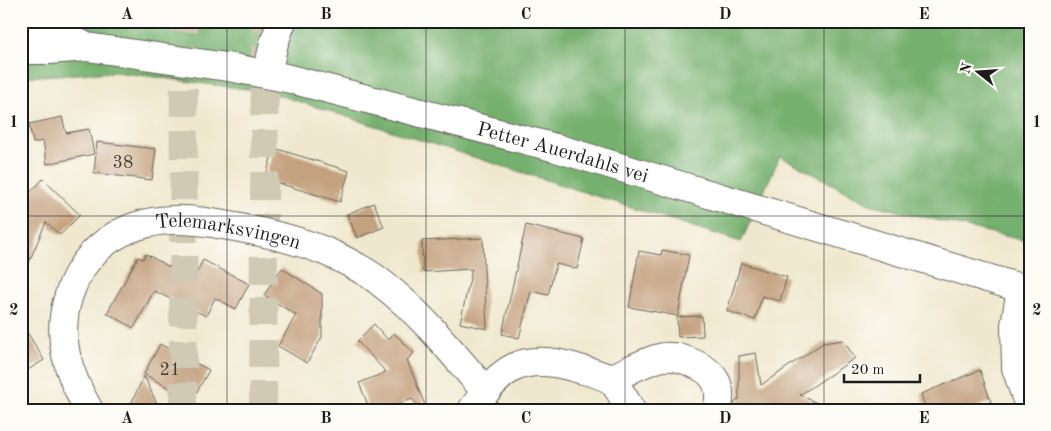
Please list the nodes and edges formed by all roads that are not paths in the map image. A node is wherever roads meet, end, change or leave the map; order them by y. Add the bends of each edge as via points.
1 (282, 21) edge
2 (21, 24) edge
3 (88, 46) junction
4 (21, 50) edge
5 (267, 74) junction
6 (1025, 290) edge
7 (610, 379) junction
8 (478, 400) edge
9 (1030, 409) edge
10 (90, 410) edge
11 (631, 410) edge
12 (718, 410) edge

1 - 5 street
2 - 3 street, Petter Auerdahls vei
3 - 4 street, Petter Auerdahls vei
3 - 5 street, Petter Auerdahls vei
5 - 6 street, Petter Auerdahls vei via 556,148
6 - 9 street via 1015,325 1016,368
7 - 8 street, Telemarksvingen via 559,363 528,363 511,368 496,379
7 - 11 street
7 - 12 street via 653,360 665,357 685,360 715,379 720,393
8 - 10 street, Telemarksvingen via 429,327 380,281 357,267 280,236 214,223 172,220 116,235 82,265 73,282 63,324 63,342 72,377

